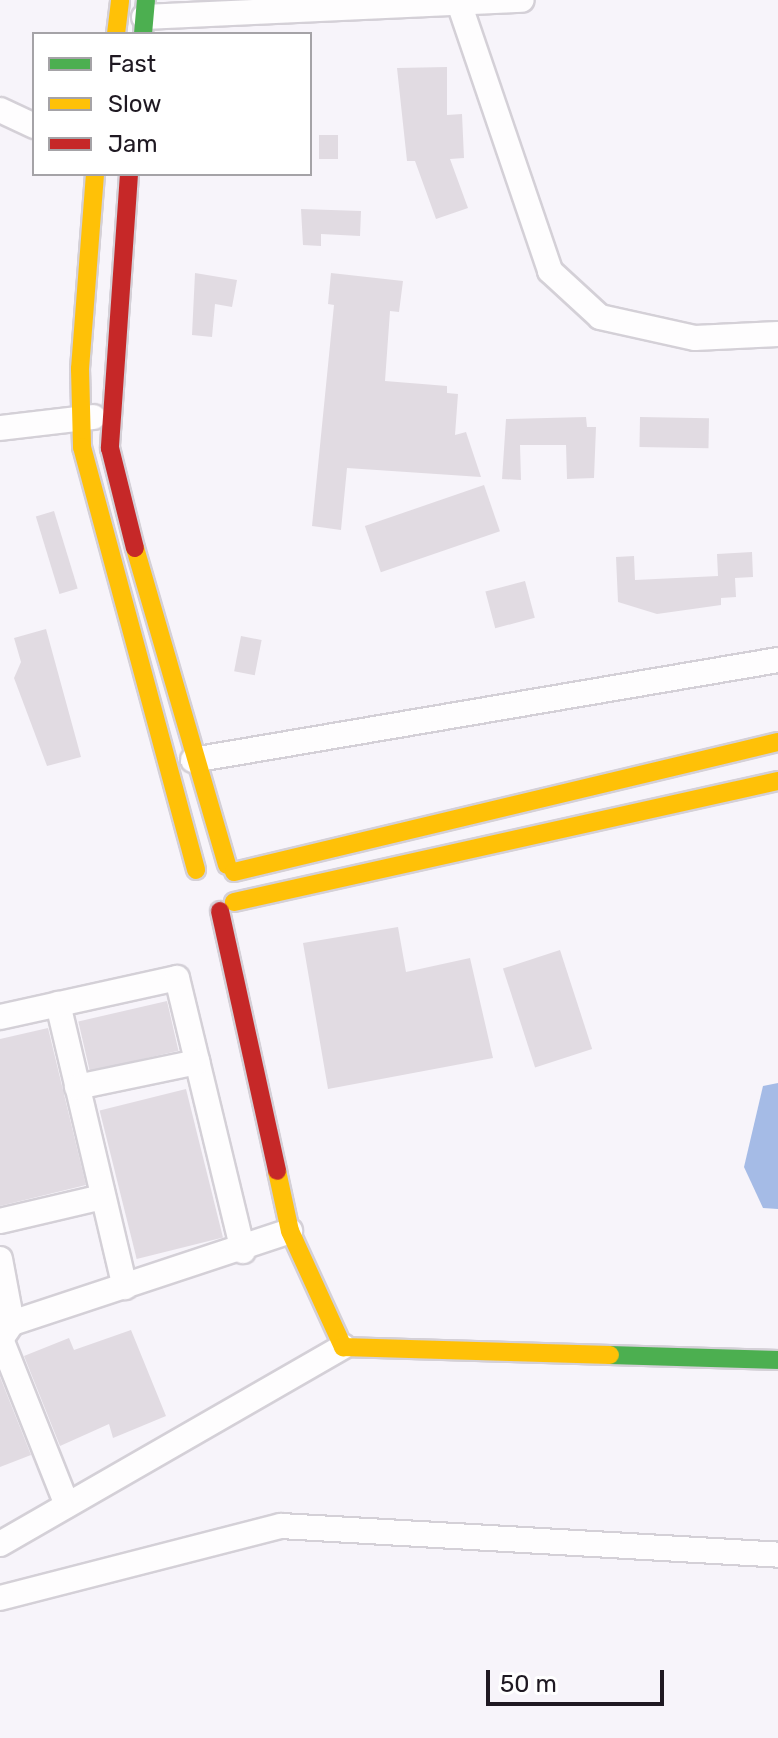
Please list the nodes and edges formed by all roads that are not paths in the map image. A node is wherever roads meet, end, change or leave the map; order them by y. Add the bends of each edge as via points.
1 (120, 0) edge
2 (522, 0) edge
3 (458, 2) edge
4 (265, 4) edge
5 (144, 17) edge
6 (116, 32) edge
7 (0, 110) edge
8 (32, 125) edge
9 (95, 176) edge
10 (129, 176) edge
11 (778, 334) edge
12 (109, 416) junction
13 (78, 418) junction
14 (0, 428) edge
15 (778, 660) edge
16 (778, 742) edge
17 (193, 760) junction
18 (778, 781) edge
19 (230, 868) junction
20 (196, 870) junction
21 (227, 906) junction
22 (58, 1004) junction
23 (0, 1017) edge
24 (197, 1062) junction
25 (77, 1087) junction
26 (102, 1197) junction
27 (0, 1221) edge
28 (290, 1231) junction
29 (243, 1251) junction
30 (0, 1259) edge
31 (125, 1287) junction
32 (12, 1323) junction
33 (343, 1347) junction
34 (778, 1360) edge
35 (67, 1505) junction
36 (0, 1544) edge
37 (778, 1555) edge
38 (0, 1598) edge

1 - 6 street
2 - 3 street
3 - 4 street
3 - 11 street via 550,271 600,317 695,338
4 - 5 street
7 - 8 street
9 - 13 street
10 - 12 street
12 - 13 street
12 - 17 street via 117,485
13 - 14 street
13 - 20 street via 89,488
15 - 17 street
16 - 19 street
17 - 19 street
18 - 21 street
19 - 20 street
19 - 21 street
20 - 21 street via 193,898
21 - 28 street
22 - 23 street
22 - 24 street via 177,978
22 - 25 street
24 - 25 street
24 - 29 street
25 - 26 street
26 - 27 street
26 - 31 street
28 - 29 street
28 - 33 street
29 - 31 street
30 - 32 street
31 - 32 street
32 - 35 street via 1,1339
33 - 34 street
33 - 35 street
35 - 36 street
37 - 38 street via 281,1526

